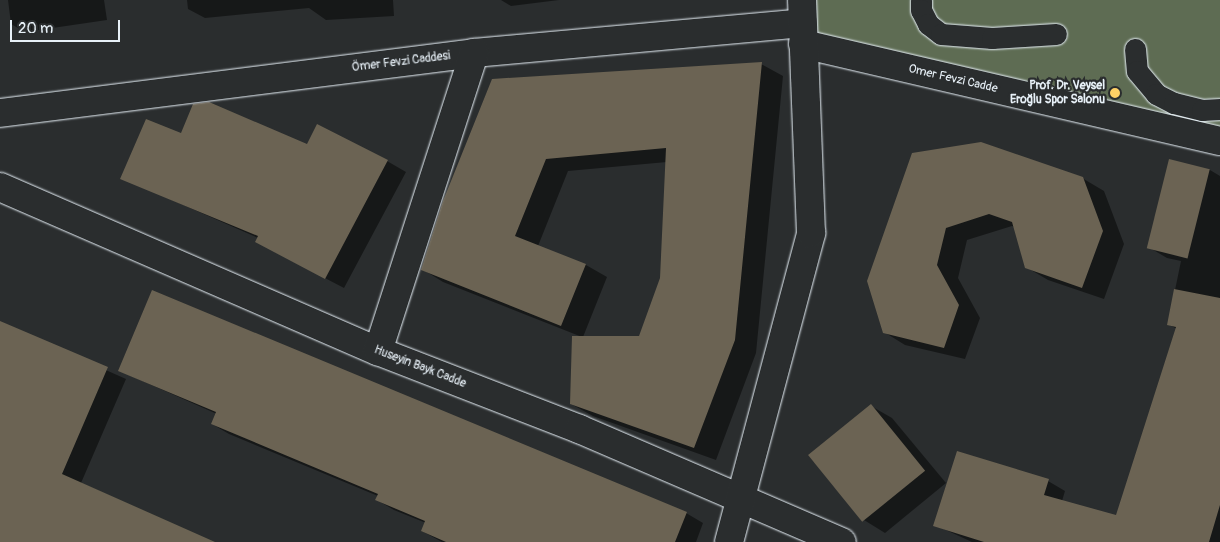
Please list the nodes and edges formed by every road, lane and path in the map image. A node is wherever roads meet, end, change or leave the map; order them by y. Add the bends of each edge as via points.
1 (922, 0) edge
2 (803, 22) edge
3 (1056, 34) dead end
4 (1135, 49) dead end
5 (474, 53) junction
6 (1220, 109) edge
7 (0, 112) edge
8 (1220, 141) edge
9 (0, 187) edge
10 (378, 351) junction
11 (742, 499) junction
12 (729, 542) edge
13 (842, 542) edge

1 - 3 lane via 921,10 928,24 941,34 992,38
2 - 5 street, Ömer Fevzi Caddesi
2 - 8 street, Omer Fevzi Cadde
2 - 11 street via 810,233
4 - 6 lane via 1137,70 1156,94 1193,108
5 - 7 street, Ömer Fevzi Caddesi
5 - 10 street
9 - 10 street, Huseyin Bayk Cadde
10 - 11 street, Huseyin Bayk Cadde via 579,429
11 - 12 street
11 - 13 street, Huseyin Bayk Cadde

